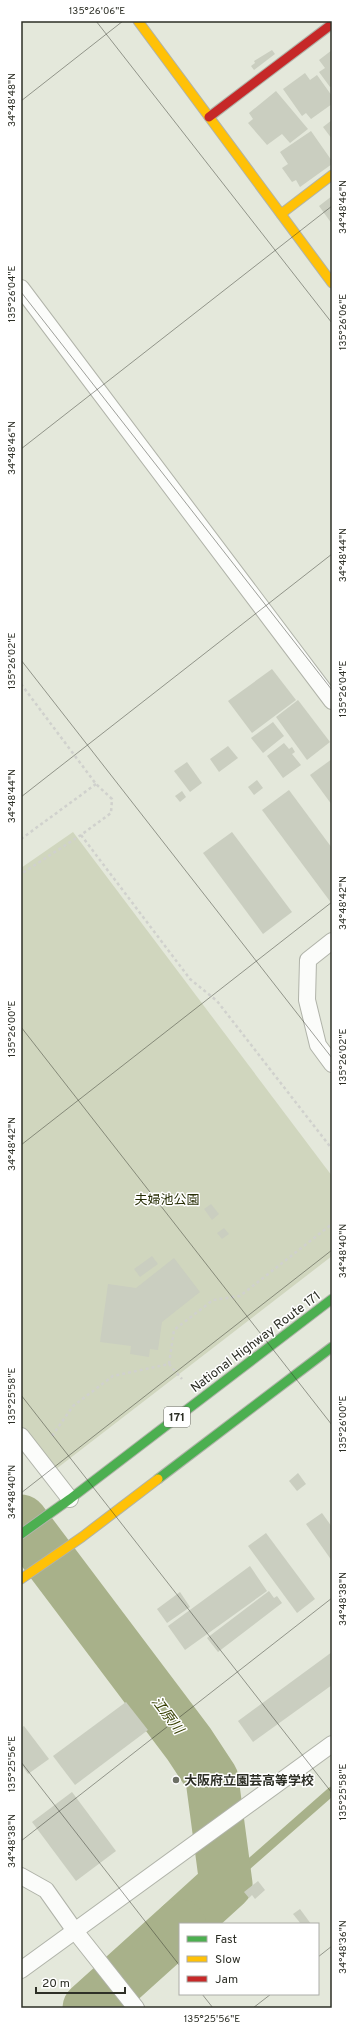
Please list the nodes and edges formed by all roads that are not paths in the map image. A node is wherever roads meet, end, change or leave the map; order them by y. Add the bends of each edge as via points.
1 (138, 21) edge
2 (332, 24) edge
3 (209, 117) junction
4 (332, 175) edge
5 (281, 214) junction
6 (332, 284) edge
7 (21, 288) edge
8 (332, 701) edge
9 (332, 941) edge
10 (332, 1064) edge
11 (332, 1299) edge
12 (332, 1347) edge
13 (21, 1436) edge
14 (70, 1499) junction
15 (21, 1534) edge
16 (21, 1579) edge
17 (332, 1744) edge
18 (21, 1876) edge
19 (75, 1931) junction
20 (21, 1970) edge
21 (136, 2008) edge

1 - 3 main road
2 - 3 main road
3 - 5 main road
4 - 5 main road
5 - 6 main road
7 - 8 lane
9 - 10 lane via 308,960 307,1000 318,1045
11 - 14 main road, National Highway Route 171 / 171
12 - 16 main road via 82,1537
13 - 14 lane
14 - 15 main road, National Highway Route 171 / 171
17 - 19 lane
18 - 19 lane via 46,1890
19 - 20 lane
19 - 21 lane

